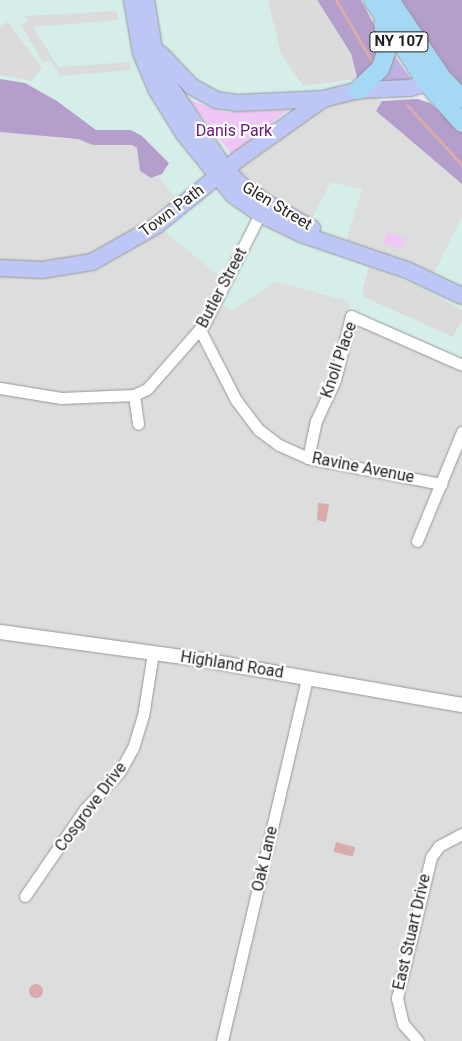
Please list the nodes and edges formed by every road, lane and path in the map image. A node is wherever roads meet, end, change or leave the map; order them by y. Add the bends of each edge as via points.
1 (139, 0) edge
2 (381, 4) edge
3 (154, 48) junction
4 (434, 81) junction
5 (159, 82) junction
6 (191, 86) junction
7 (358, 90) junction
8 (323, 99) junction
9 (462, 99) edge
10 (462, 122) edge
11 (221, 174) junction
12 (263, 208) junction
13 (0, 268) edge
14 (462, 296) edge
15 (200, 330) junction
16 (462, 365) edge
17 (0, 388) edge
18 (134, 395) junction
19 (138, 424) dead end
20 (462, 432) edge
21 (308, 458) junction
22 (440, 484) junction
23 (417, 541) dead end
24 (0, 632) edge
25 (153, 653) junction
26 (307, 678) junction
27 (462, 705) edge
28 (462, 834) edge
29 (25, 896) dead end
30 (222, 1041) edge
31 (418, 1041) edge

1 - 3 main road, Glen Street
1 - 5 main road, Glen Street via 141,53
2 - 4 main road, NY 107
2 - 7 main road via 387,50 380,69
3 - 5 main road, Glen Street
3 - 6 main road, Town Path
4 - 7 main road, Town Path via 410,88
4 - 9 main road, NY 107
4 - 10 main road, NY 107
5 - 6 main road
5 - 11 main road, Glen Street
6 - 8 main road, Town Path via 216,100 238,103
7 - 8 main road, Town Path
8 - 11 main road, Town Path
11 - 12 main road, Glen Street
11 - 13 main road, Town Path via 157,225 92,262 42,270
12 - 14 main road, Glen Street via 339,245 407,270
12 - 15 street, Butler Street
15 - 18 street, Butler Street via 153,384
15 - 21 street, Ravine Avenue via 249,418 278,445
16 - 21 street, Knoll Place via 351,316 335,380 319,414
17 - 18 street, Butler Street via 61,398
18 - 19 street
20 - 22 street
21 - 22 street, Ravine Avenue
22 - 23 street
24 - 25 street, Highland Road
25 - 26 street, Highland Road
25 - 29 street, Cosgrove Drive via 143,716 133,748 120,771 85,809
26 - 27 street, Highland Road
26 - 30 street, Oak Lane
28 - 31 street, East Stuart Drive via 440,846 431,857 397,998 403,1024

